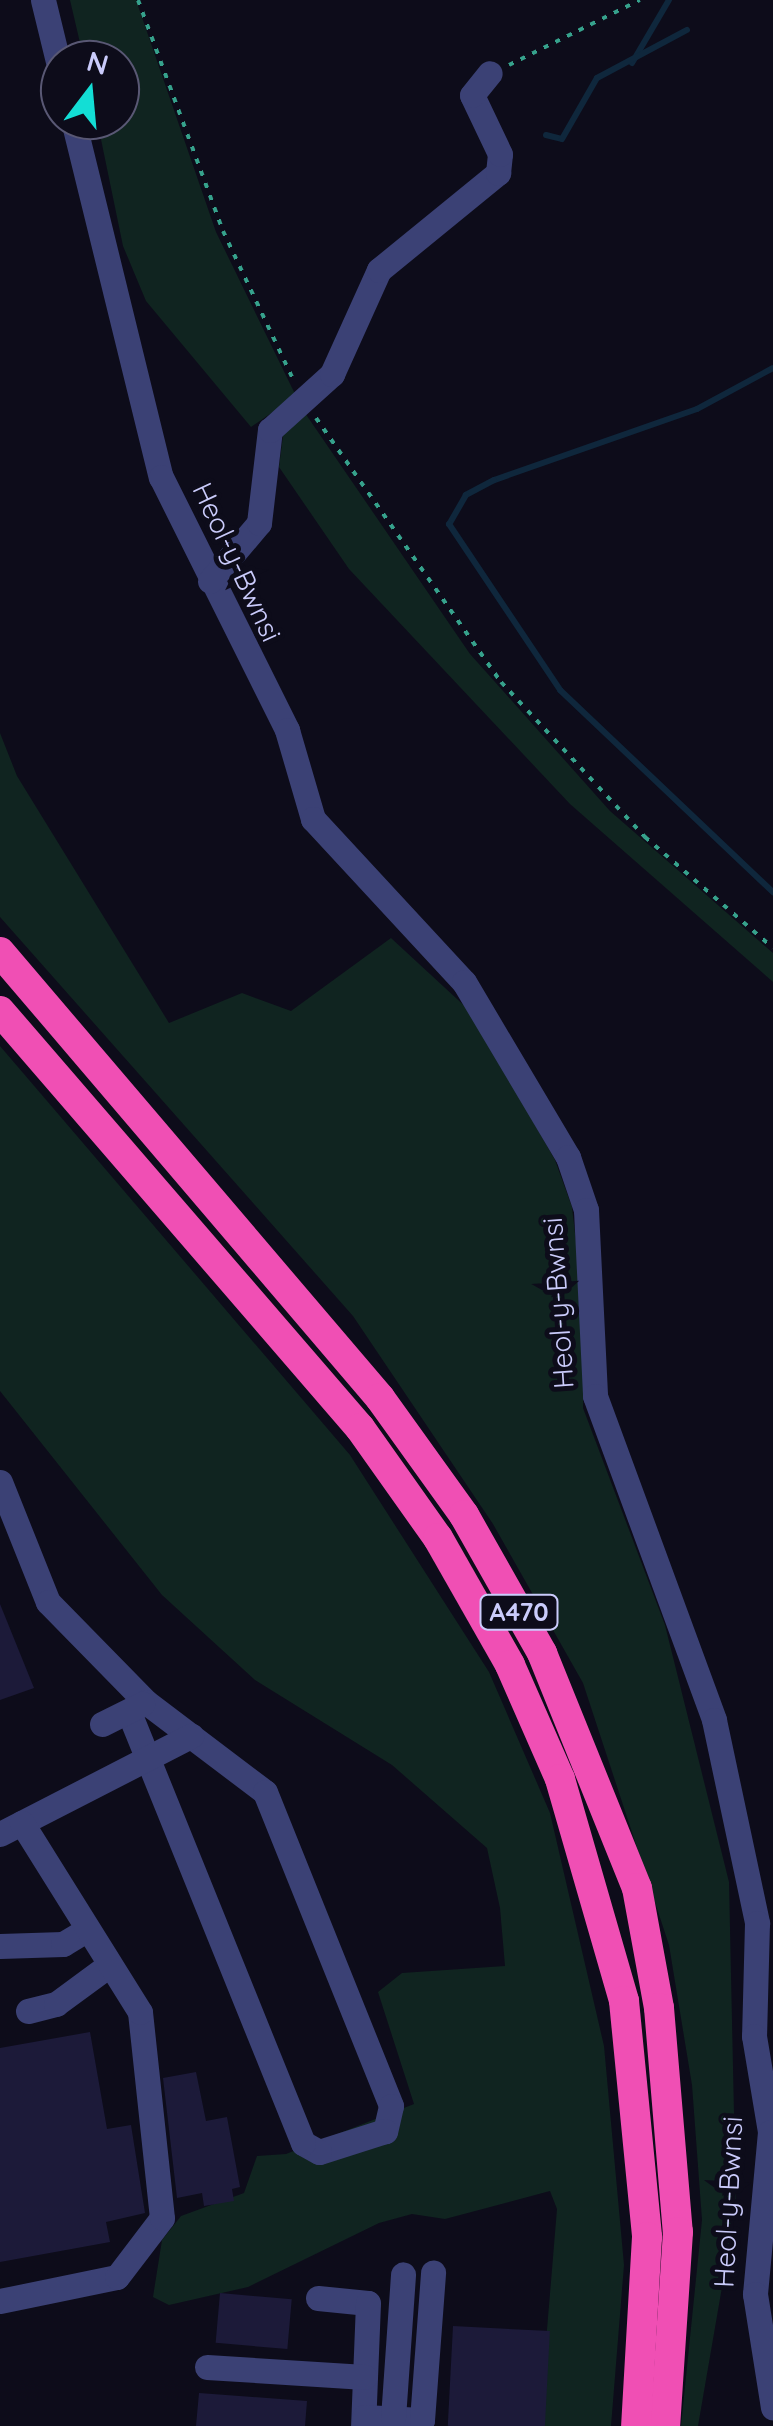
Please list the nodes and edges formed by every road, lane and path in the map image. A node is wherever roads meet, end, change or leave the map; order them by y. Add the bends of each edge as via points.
1 (42, 0) edge
2 (138, 0) edge
3 (640, 0) edge
4 (52, 40) edge
5 (490, 73) joint
6 (77, 140) edge
7 (304, 401) junction
8 (210, 581) junction
9 (773, 948) edge
10 (0, 952) edge
11 (0, 1010) edge
12 (0, 1482) edge
13 (138, 1707) junction
14 (102, 1724) dead end
15 (191, 1736) junction
16 (148, 1753) junction
17 (11, 1829) edge
18 (83, 1932) junction
19 (0, 1946) edge
20 (105, 1968) junction
21 (28, 2011) dead end
22 (433, 2272) dead end
23 (403, 2274) dead end
24 (318, 2298) dead end
25 (0, 2300) edge
26 (207, 2367) dead end
27 (366, 2377) junction
28 (773, 2408) edge
29 (393, 2418) junction
30 (363, 2421) edge
31 (636, 2426) edge
32 (665, 2426) edge

1 - 4 street
2 - 7 path via 223,231
3 - 5 path
5 - 7 street via 472,95 500,154 498,173 378,270 332,374
6 - 8 street, Heol-y-Bwnsi via 161,477
7 - 8 street via 270,430 259,523
7 - 9 path via 501,682 645,837
8 - 28 street, Heol-y-Bwnsi via 287,730 313,819 464,982 568,1157 586,1210 595,1396 714,1720 757,1922 754,2036 770,2132 755,2294
10 - 32 highway, Heol-y-Bwnsi / A470 via 380,1398 464,1516 542,1653 637,1888 659,2008 678,2232
11 - 31 highway, A470 via 360,1428 438,1538 517,1682 560,1779 624,2000 647,2237
12 - 13 street via 48,1602
13 - 14 street
13 - 15 street
13 - 16 street
15 - 16 street
15 - 16 street via 265,1792 390,2106 385,2131 319,2152 304,2143
16 - 17 street
17 - 18 street
18 - 19 street via 62,1944
18 - 20 street
20 - 21 street via 56,2004
20 - 25 street via 140,2012 162,2218 117,2277
22 - 29 street via 422,2420
23 - 29 street
24 - 27 street via 368,2303
26 - 27 street
27 - 30 street
29 - 30 street

